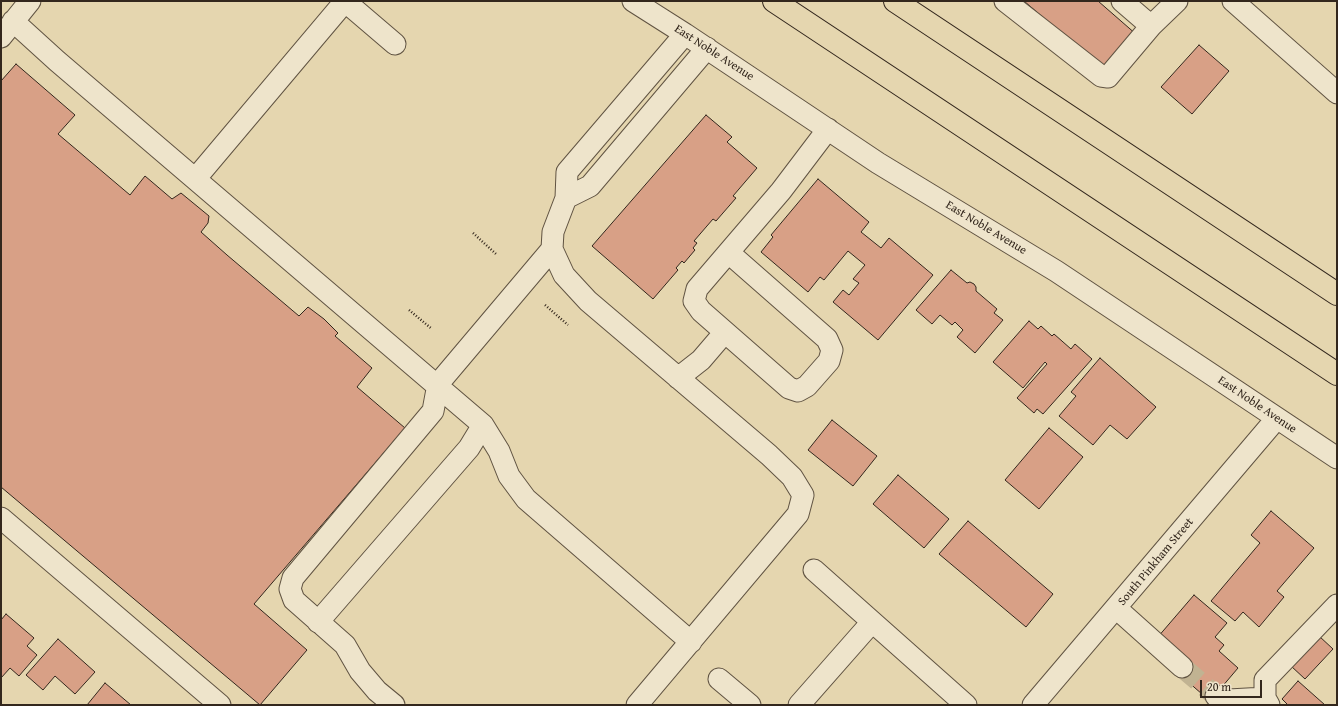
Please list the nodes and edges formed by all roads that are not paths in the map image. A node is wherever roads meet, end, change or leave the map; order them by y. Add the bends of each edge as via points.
1 (30, 1) edge
2 (633, 1) edge
3 (774, 1) edge
4 (895, 1) edge
5 (1005, 1) edge
6 (1122, 1) edge
7 (1176, 1) edge
8 (1233, 1) edge
9 (343, 3) edge
10 (1151, 26) junction
11 (7, 29) edge
12 (685, 34) junction
13 (395, 44) dead end
14 (707, 48) junction
15 (1337, 93) edge
16 (828, 129) junction
17 (196, 178) junction
18 (566, 198) junction
19 (552, 249) junction
20 (729, 253) junction
21 (1337, 294) edge
22 (725, 332) junction
23 (1337, 374) edge
24 (678, 378) junction
25 (438, 384) junction
26 (1277, 418) junction
27 (483, 425) junction
28 (1337, 458) edge
29 (1, 518) edge
30 (814, 570) dead end
31 (1337, 605) edge
32 (1116, 608) junction
33 (318, 622) junction
34 (872, 622) junction
35 (691, 642) junction
36 (1182, 667) tunnel mouth
37 (719, 679) dead end
38 (1216, 696) tunnel mouth
39 (1267, 701) edge
40 (220, 705) edge
41 (394, 705) edge
42 (637, 705) edge
43 (750, 705) edge
44 (799, 705) edge
45 (966, 705) edge
46 (1033, 705) edge

1 - 11 street
2 - 12 street, East Noble Avenue
3 - 23 highway
4 - 21 highway
5 - 10 street via 1102,76 1108,77
6 - 10 street
7 - 10 street
8 - 15 street
9 - 13 street
9 - 17 street
11 - 17 street via 57,61
12 - 14 street, East Noble Avenue
12 - 18 street via 567,172
14 - 16 street, East Noble Avenue
14 - 18 street via 590,186
16 - 20 street
16 - 26 street, East Noble Avenue via 878,163 1056,271
17 - 25 street
18 - 19 street via 553,232
19 - 24 street via 564,275 588,301
19 - 25 street
20 - 22 street via 697,289 694,301 701,311
20 - 22 street via 827,339 832,350 829,361 798,391 789,388
22 - 24 street via 701,360
24 - 35 street via 775,461 792,477 803,495 798,514
25 - 27 street
25 - 33 street via 434,411 294,578 290,589 294,600
26 - 28 street, East Noble Avenue
26 - 32 street, South Pinkham Street
27 - 33 street via 469,448
27 - 35 street via 499,451 509,476 526,499
29 - 40 street
30 - 34 street
31 - 39 street via 1265,680
32 - 36 street
32 - 46 street, South Pinkham Street
33 - 41 street via 345,645 360,671 377,691
34 - 44 street
34 - 45 street
35 - 42 street
37 - 43 street
38 - 39 street via 1229,700

